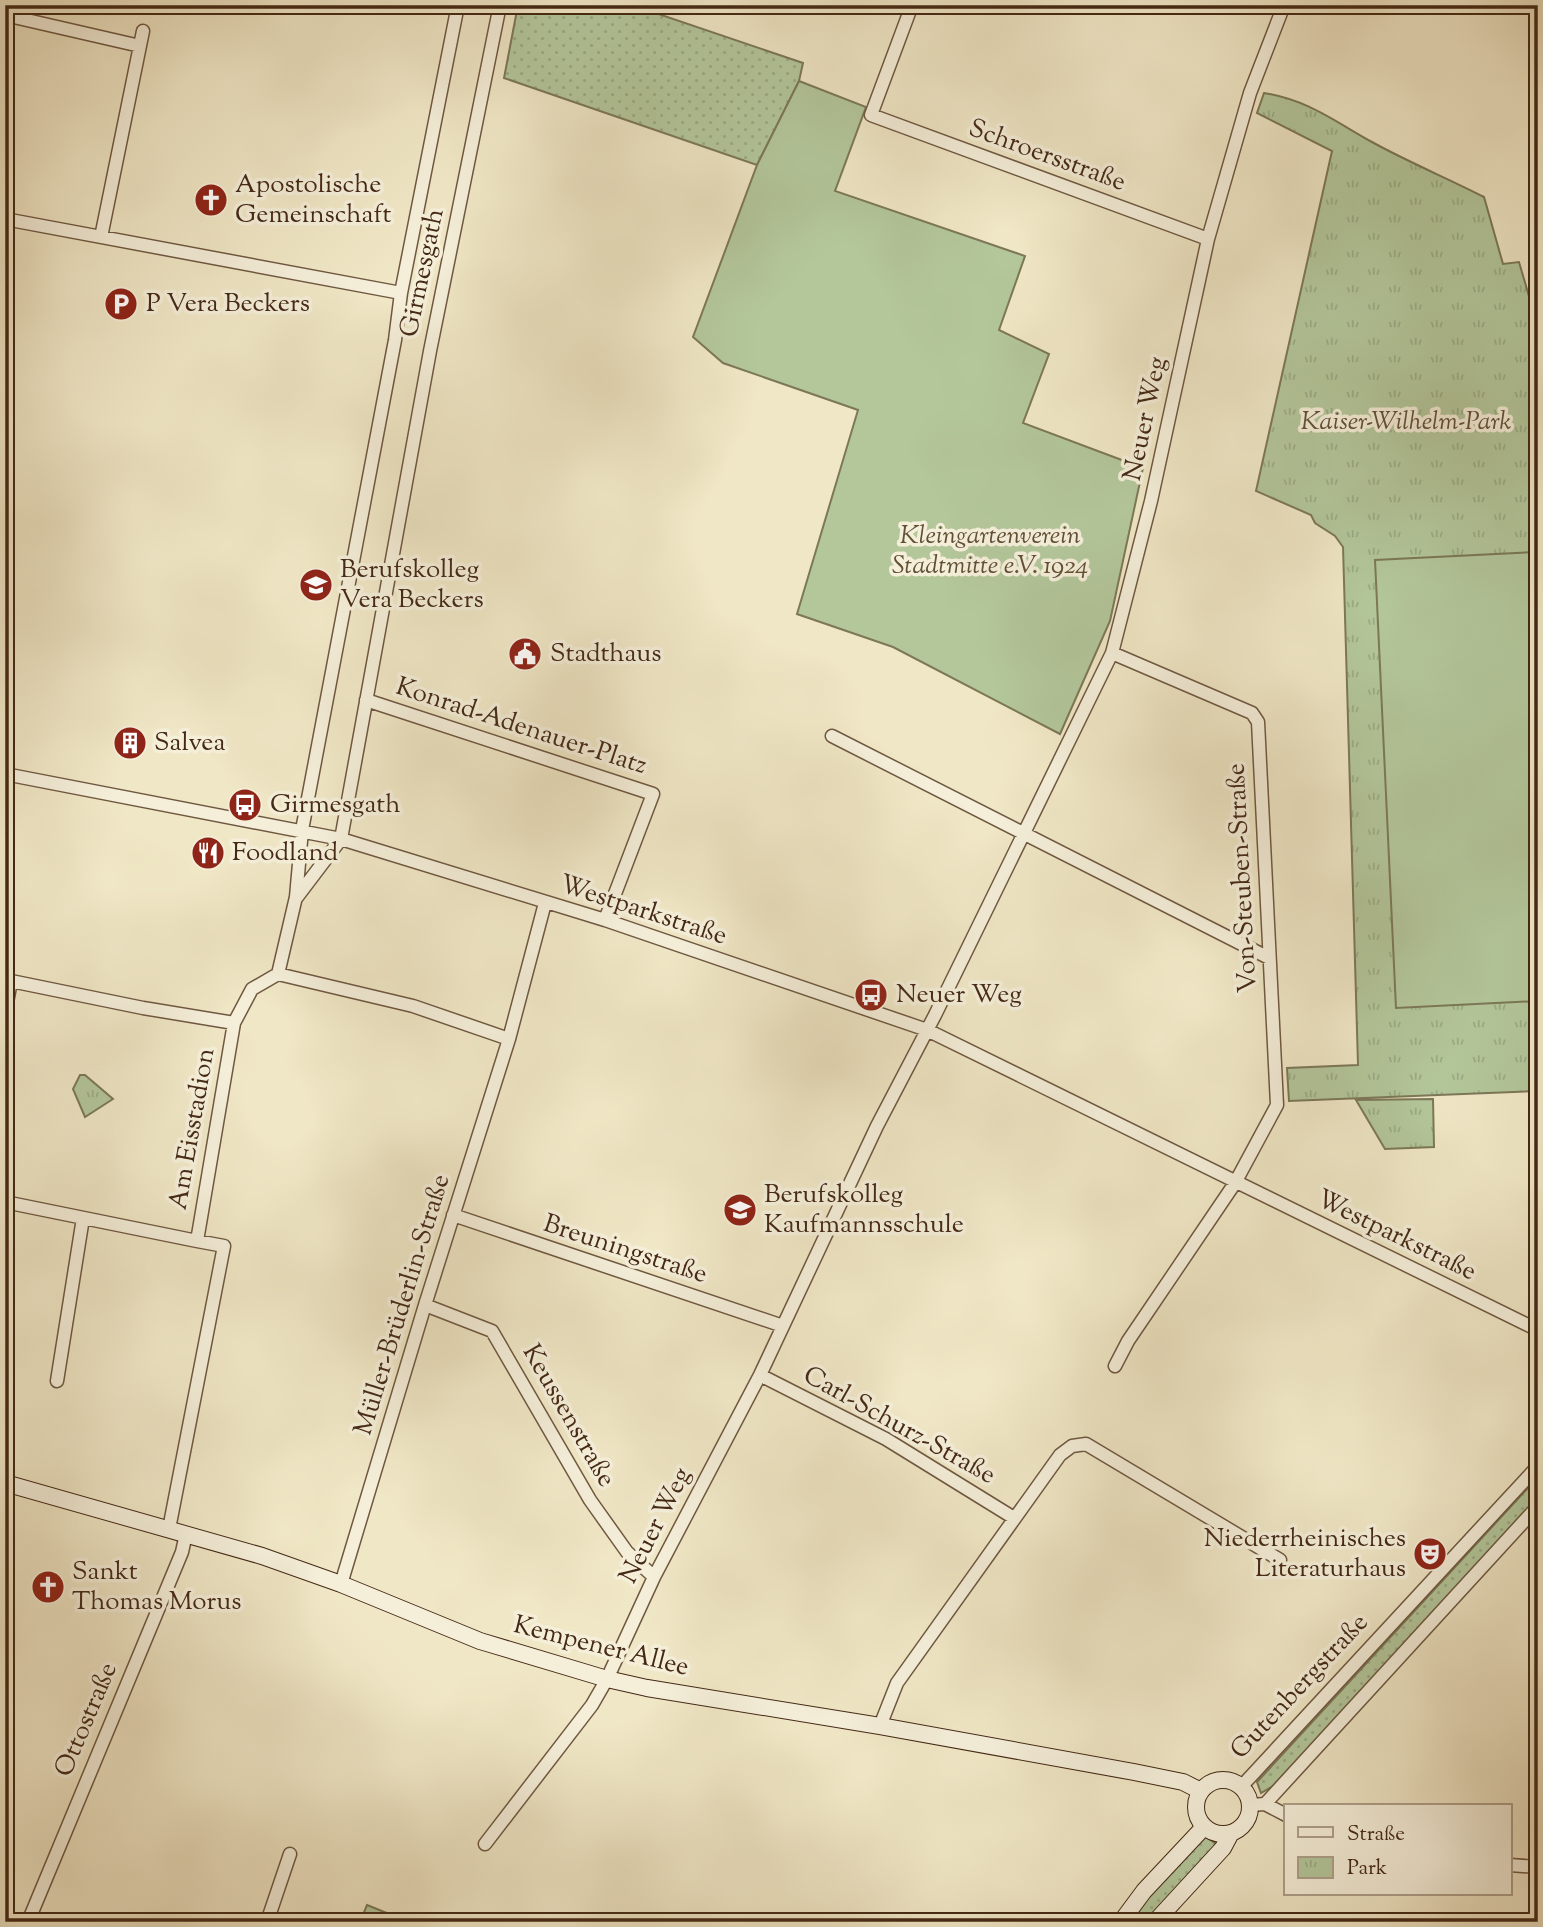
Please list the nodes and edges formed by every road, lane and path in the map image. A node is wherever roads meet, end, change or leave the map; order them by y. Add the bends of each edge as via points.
1 (458, 5) edge
2 (500, 5) edge
3 (912, 5) edge
4 (1284, 5) edge
5 (5, 15) edge
6 (143, 31) dead end
7 (140, 46) junction
8 (5, 219) edge
9 (101, 237) junction
10 (1208, 239) junction
11 (401, 293) junction
12 (1112, 653) junction
13 (366, 700) junction
14 (832, 736) dead end
15 (5, 774) edge
16 (302, 830) junction
17 (1024, 833) junction
18 (341, 839) junction
19 (296, 897) junction
20 (545, 903) junction
21 (605, 920) junction
22 (1269, 958) junction
23 (278, 974) junction
24 (5, 1013) edge
25 (234, 1023) junction
26 (927, 1030) junction
27 (509, 1039) junction
28 (1235, 1183) junction
29 (5, 1202) edge
30 (453, 1215) junction
31 (83, 1218) junction
32 (197, 1241) junction
33 (425, 1305) junction
34 (783, 1326) junction
35 (1538, 1330) edge
36 (1115, 1366) dead end
37 (760, 1375) junction
38 (57, 1381) dead end
39 (1538, 1466) edge
40 (5, 1483) edge
41 (1538, 1506) edge
42 (1014, 1518) junction
43 (169, 1530) junction
44 (186, 1534) junction
45 (1280, 1560) dead end
46 (654, 1577) junction
47 (341, 1584) junction
48 (607, 1679) junction
49 (880, 1726) junction
50 (1241, 1787) junction
51 (1202, 1791) junction
52 (1257, 1804) junction
53 (1284, 1814) edge
54 (1204, 1827) junction
55 (1231, 1833) junction
56 (485, 1844) dead end
57 (290, 1854) dead end
58 (1512, 1864) edge
59 (1538, 1867) edge
60 (1538, 1913) edge
61 (28, 1922) edge
62 (267, 1922) edge
63 (1121, 1922) edge
64 (1155, 1922) edge
65 (1537, 1922) edge

1 - 11 street, Girmesgath
2 - 13 street, Girmesgath
3 - 10 street, Schroersstraße via 871,115
4 - 10 street, Neuer Weg via 1250,93
5 - 7 street
6 - 7 street
7 - 9 street
8 - 9 street
9 - 11 street
10 - 12 street, Neuer Weg via 1151,501
11 - 16 street, Girmesgath
12 - 17 street, Neuer Weg
12 - 22 street, Von-Steuben-Straße via 1252,713 1258,722
13 - 18 street, Girmesgath
13 - 21 street, Konrad-Adenauer-Platz via 653,794
14 - 17 street
15 - 16 street, Westparkstraße
16 - 18 street, Westparkstraße
16 - 19 street
17 - 22 street
17 - 26 street, Neuer Weg
18 - 19 street
18 - 20 street, Westparkstraße
19 - 23 street
20 - 21 street, Westparkstraße
20 - 27 street, Müller-Brüderlin-Straße
21 - 26 street, Westparkstraße
22 - 28 street, Von-Steuben-Straße via 1277,1105
23 - 25 street, Am Eisstadion via 251,989
23 - 27 street via 413,1006
24 - 25 street via 11,981
25 - 32 street, Am Eisstadion
26 - 28 street, Westparkstraße
26 - 34 street, Neuer Weg
27 - 30 street, Müller-Brüderlin-Straße
28 - 35 street, Westparkstraße
28 - 36 street
29 - 31 street
30 - 33 street, Müller-Brüderlin-Straße
30 - 34 street, Breuningstraße
31 - 32 street
31 - 38 street
32 - 43 street, Am Eisstadion via 224,1246
33 - 46 street, Keussenstraße via 492,1331 590,1500 627,1552
33 - 47 street, Müller-Brüderlin-Straße
34 - 37 street, Neuer Weg
37 - 42 street, Carl-Schurz-Straße via 886,1439
37 - 46 street, Neuer Weg
39 - 50 street, Gutenbergstraße
40 - 43 street, Kempener Allee
41 - 52 street, Gutenbergstraße
42 - 45 street, Carl-Schurz-Straße via 1060,1455 1072,1446 1086,1444
42 - 49 street, Carl-Schurz-Straße via 897,1683
43 - 44 street, Kempener Allee
44 - 47 street, Kempener Allee
44 - 61 street, Ottostraße
46 - 48 street, Neuer Weg
47 - 48 street, Kempener Allee via 480,1640
48 - 49 street, Kempener Allee
48 - 56 street, Neuer Weg
49 - 51 street, Kempener Allee via 1134,1772
50 - 51 street via 1222,1780
50 - 52 street
51 - 54 street via 1196,1810
52 - 53 street
52 - 55 street via 1241,1828
54 - 55 street via 1216,1834
54 - 63 street
55 - 64 street via 1223,1848
57 - 62 street
58 - 59 street
60 - 65 street

